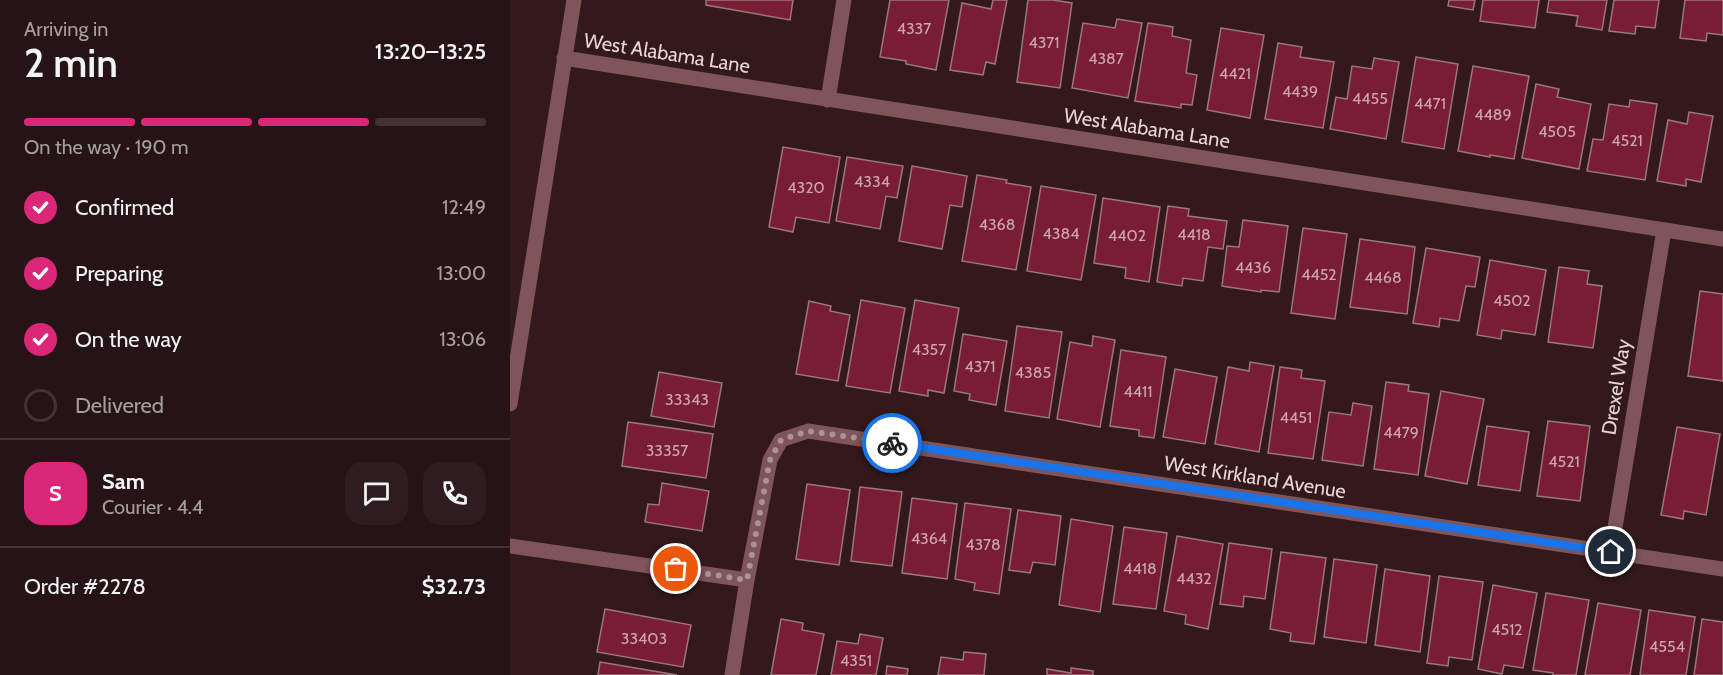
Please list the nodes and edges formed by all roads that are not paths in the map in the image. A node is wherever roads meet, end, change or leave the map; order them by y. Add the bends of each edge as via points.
1 (574, 0) edge
2 (844, 0) edge
3 (564, 58) junction
4 (828, 100) junction
5 (1664, 230) junction
6 (1723, 239) edge
7 (511, 395) edge
8 (510, 546) edge
9 (1611, 552) junction
10 (1723, 569) edge
11 (747, 580) junction
12 (732, 675) edge

1 - 3 street
2 - 4 street
3 - 4 street, West Alabama Lane
3 - 7 street
4 - 5 street, West Alabama Lane
5 - 6 street, West Alabama Lane
5 - 9 street, Drexel Way
8 - 11 street
9 - 10 street, West Kirkland Avenue
9 - 11 street, West Kirkland Avenue via 808,431 781,440 770,460
11 - 12 street

